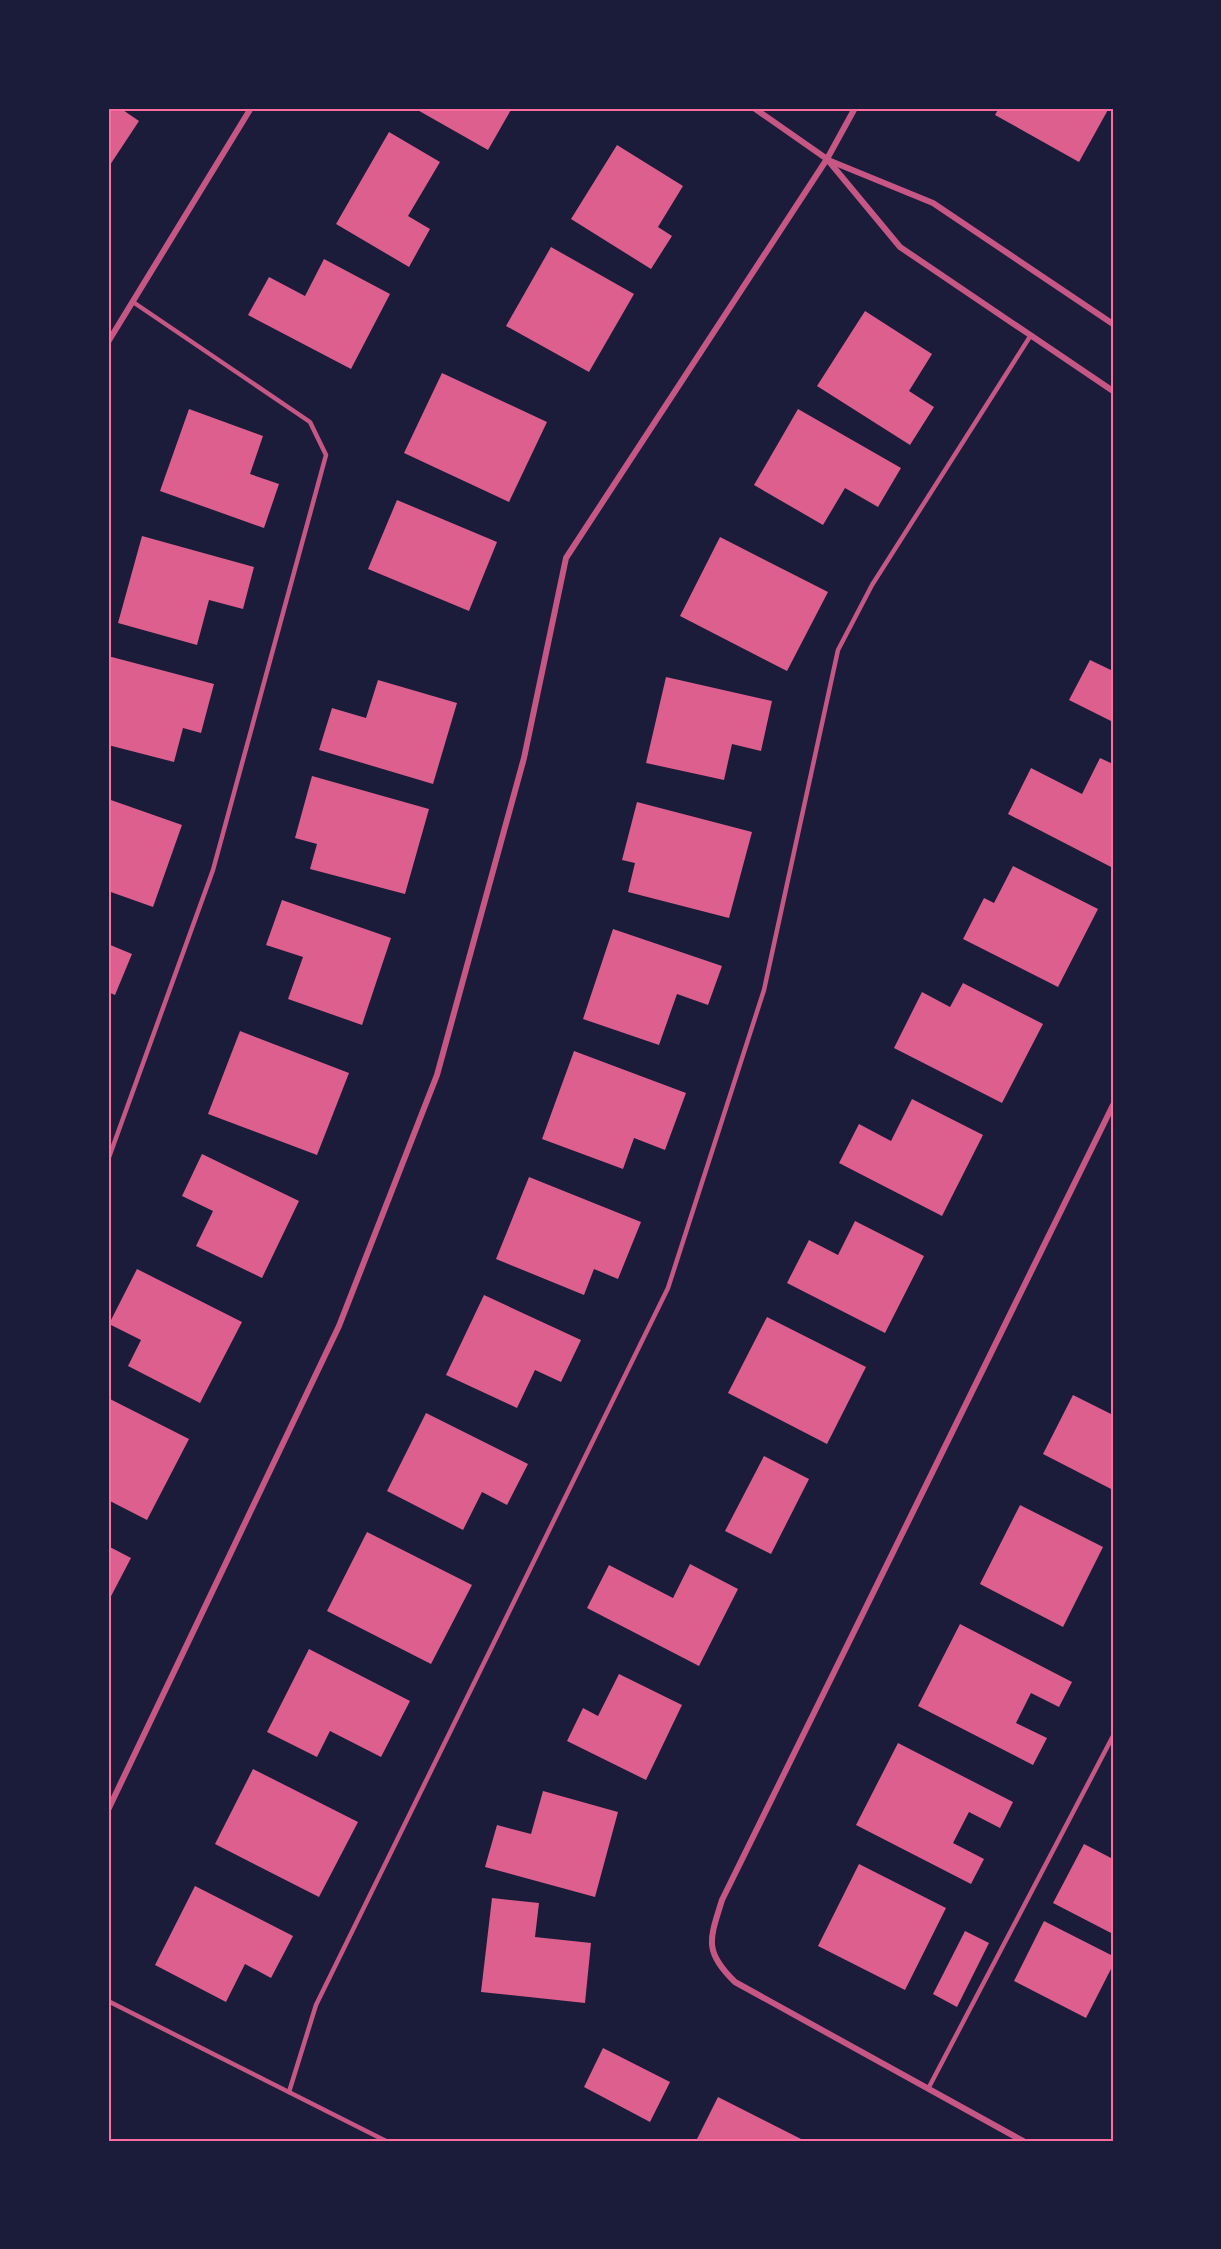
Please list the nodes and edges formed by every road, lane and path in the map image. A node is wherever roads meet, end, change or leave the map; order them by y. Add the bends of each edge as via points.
1 (251, 108) edge
2 (754, 108) edge
3 (855, 108) edge
4 (827, 159) junction
5 (133, 302) junction
6 (1113, 324) edge
7 (1031, 335) junction
8 (108, 342) edge
9 (1113, 391) edge
10 (1113, 1106) edge
11 (108, 1160) edge
12 (1113, 1736) edge
13 (108, 1810) edge
14 (108, 2001) edge
15 (928, 2089) junction
16 (290, 2092) junction
17 (386, 2141) edge
18 (1023, 2141) edge

1 - 5 street
2 - 4 street
3 - 4 street
4 - 6 street via 933,203
4 - 7 street via 900,247
4 - 13 street via 566,558 524,758 437,1075 339,1326
5 - 8 street
5 - 11 lane via 310,422 326,455 213,870
7 - 9 street
7 - 16 lane via 872,585 838,650 764,990 668,1288 316,2005
10 - 15 street via 722,1900 709,1940 718,1966 735,1982
12 - 15 lane
14 - 16 lane
15 - 18 street
16 - 17 lane

